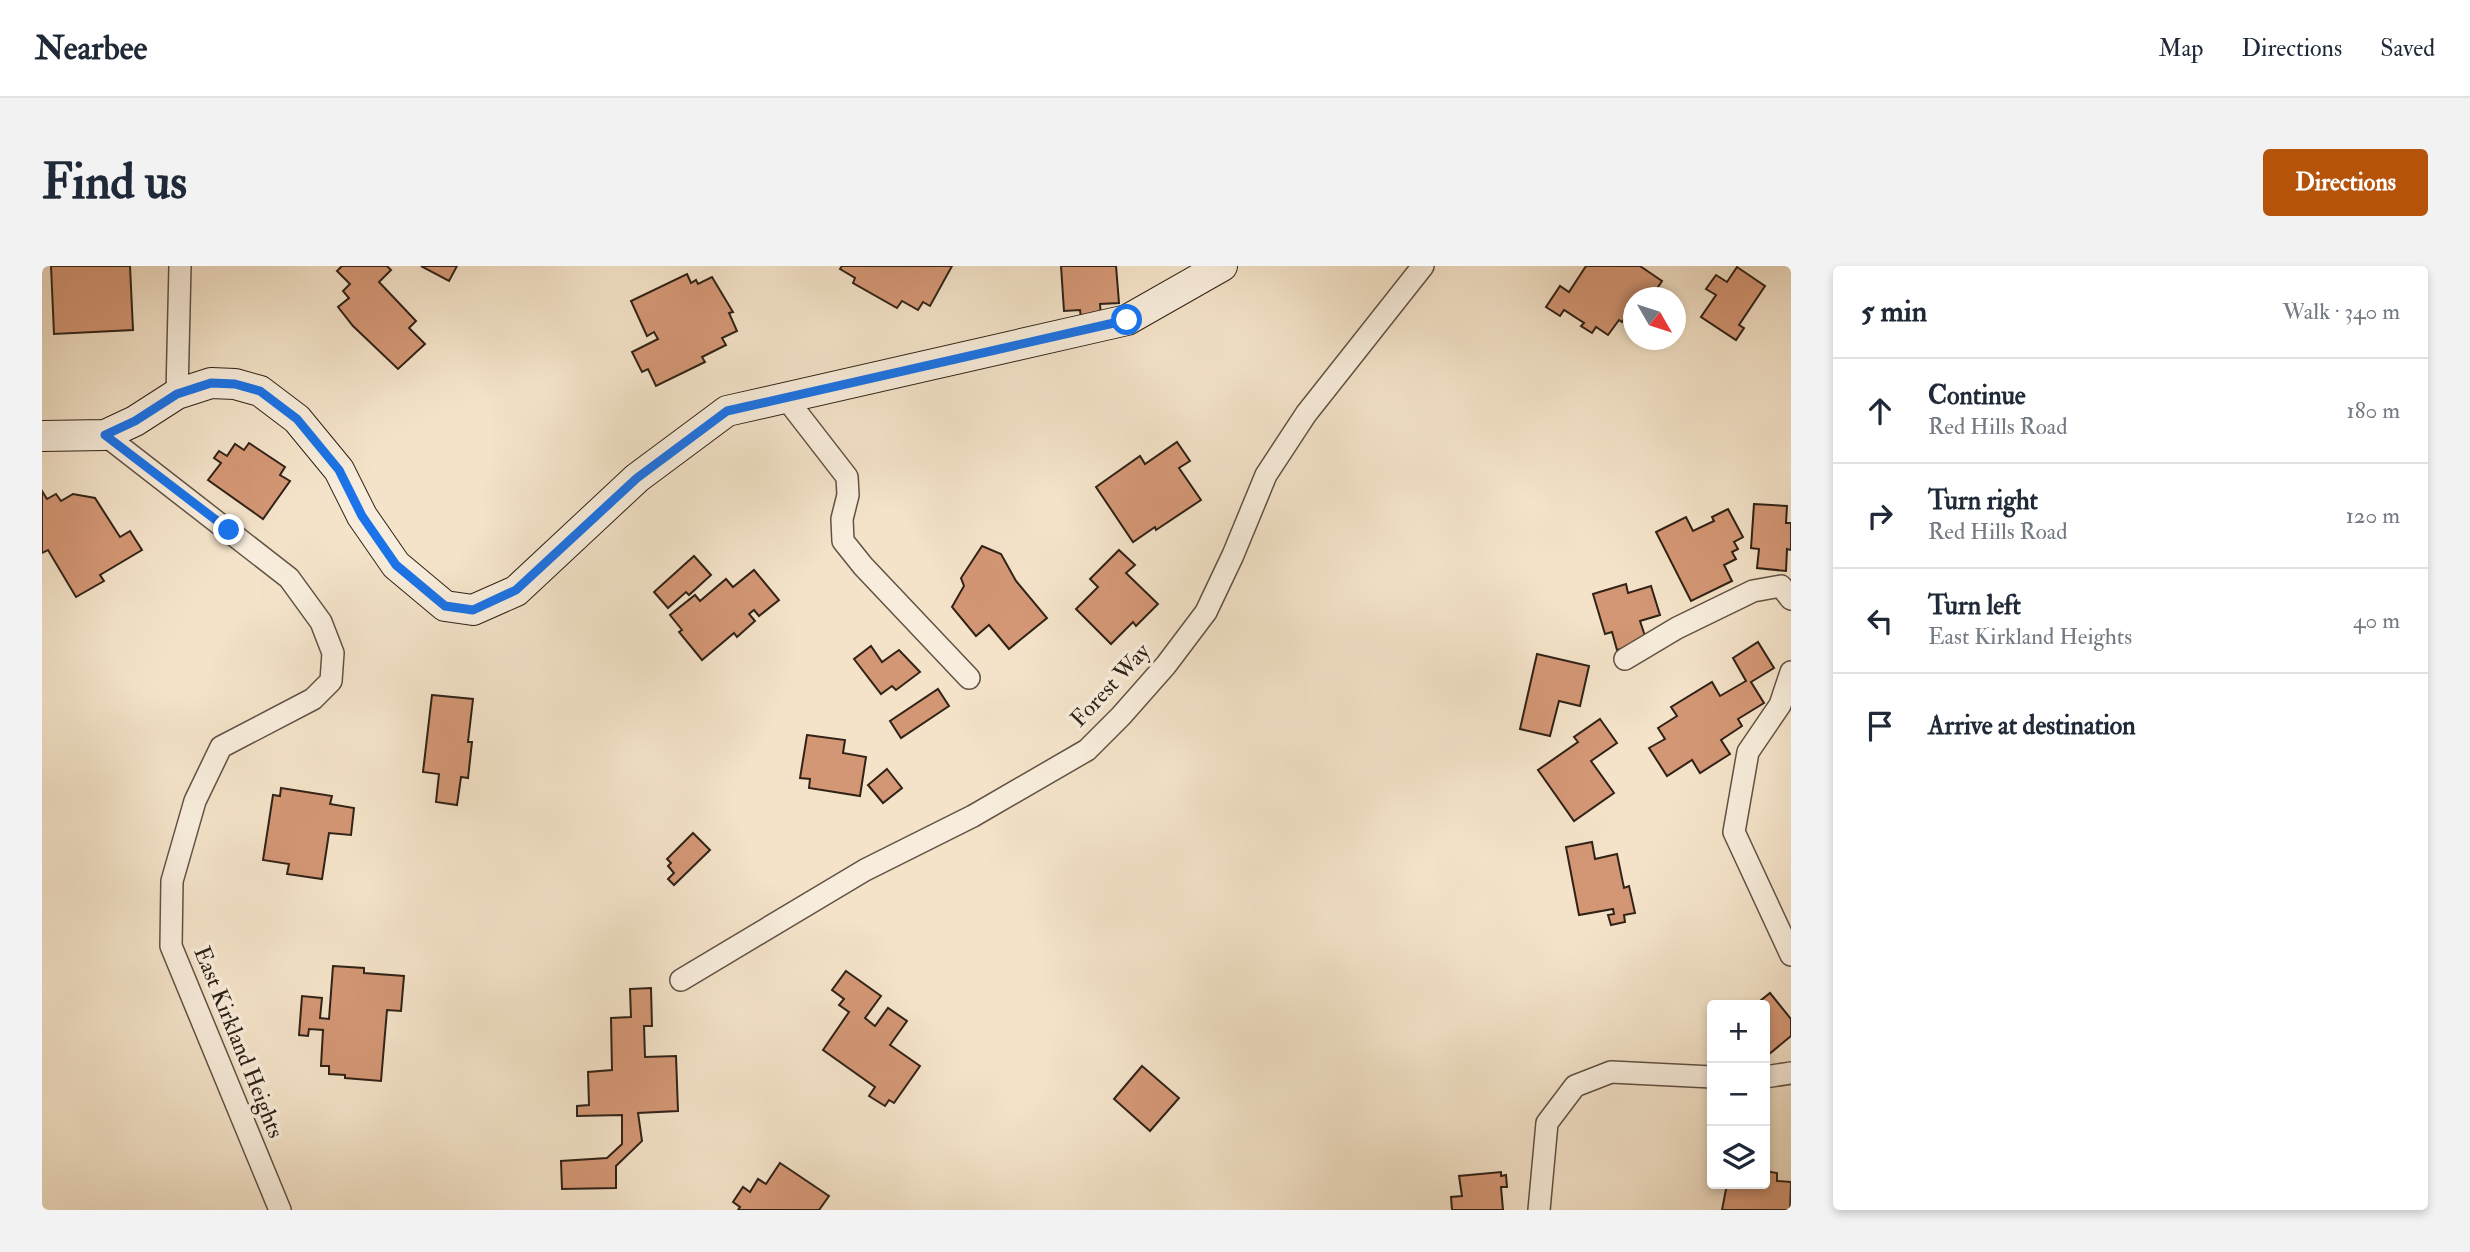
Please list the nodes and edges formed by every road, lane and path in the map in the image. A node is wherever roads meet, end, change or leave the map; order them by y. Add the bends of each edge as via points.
1 (180, 266) edge
2 (1222, 266) edge
3 (1423, 266) edge
4 (177, 394) junction
5 (785, 397) junction
6 (105, 435) junction
7 (42, 436) edge
8 (1791, 599) edge
9 (1625, 659) dead end
10 (1791, 672) edge
11 (969, 678) dead end
12 (1791, 955) edge
13 (681, 980) dead end
14 (1791, 1073) edge
15 (1770, 1076) edge
16 (1707, 1077) edge
17 (280, 1210) edge
18 (1539, 1210) edge

1 - 4 street
2 - 5 main road via 1127,320
3 - 13 street, Forest Way via 1306,414 1266,475 1206,612 1166,665 1087,750 973,816 865,870
4 - 5 main road via 211,383 260,391 297,419 339,470 362,516 396,565 445,606 473,610 516,590 637,478 727,411
4 - 6 main road
5 - 11 street via 847,477 843,541
6 - 7 main road
6 - 17 street, East Kirkland Heights via 289,578 321,622 333,653 331,681 313,699 221,747 195,801 172,881 172,946
8 - 9 street via 1781,586 1753,591
10 - 12 street via 1780,705 1748,752 1734,832
14 - 15 street
16 - 18 street via 1611,1072 1575,1086 1547,1123

